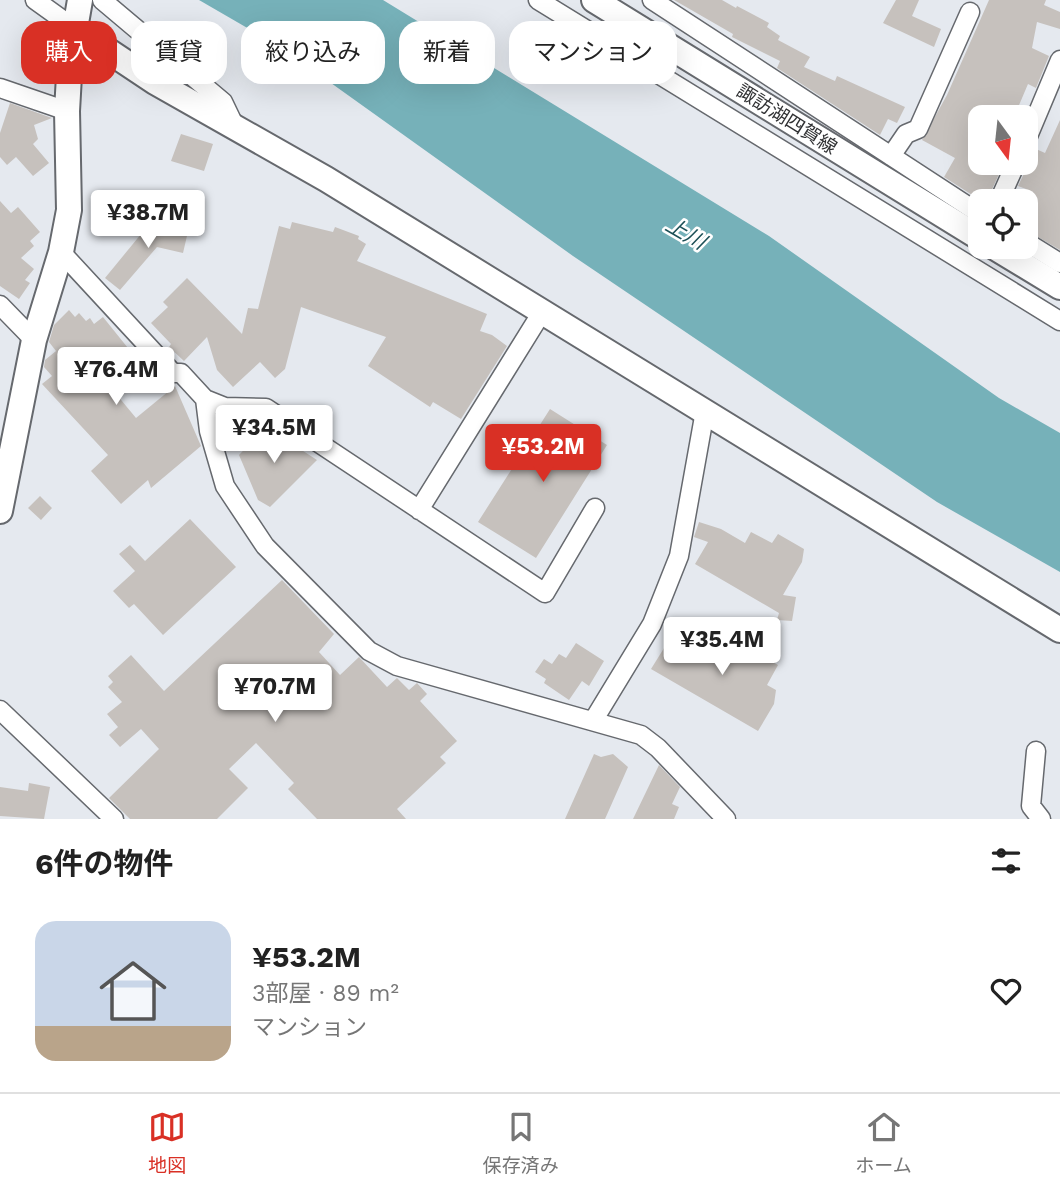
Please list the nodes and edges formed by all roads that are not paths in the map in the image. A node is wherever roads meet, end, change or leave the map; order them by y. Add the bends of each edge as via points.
1 (35, 0) edge
2 (102, 0) edge
3 (538, 0) edge
4 (593, 0) edge
5 (658, 2) edge
6 (970, 12) dead end
7 (77, 14) edge
8 (1060, 60) edge
9 (0, 88) edge
10 (67, 111) junction
11 (1038, 112) edge
12 (235, 127) junction
13 (891, 156) junction
14 (968, 206) edge
15 (968, 231) edge
16 (1038, 249) edge
17 (61, 251) junction
18 (1014, 259) edge
19 (1060, 263) edge
20 (1060, 287) edge
21 (0, 305) edge
22 (542, 312) junction
23 (1060, 321) edge
24 (34, 340) junction
25 (205, 399) junction
26 (705, 411) junction
27 (595, 508) dead end
28 (419, 510) junction
29 (0, 511) edge
30 (1060, 630) edge
31 (0, 710) edge
32 (593, 721) junction
33 (1035, 751) dead end
34 (114, 819) edge
35 (726, 819) edge
36 (1041, 819) edge

1 - 7 street
2 - 12 street via 223,102
3 - 23 street
4 - 15 street, 諏訪湖四賀線
5 - 13 street
6 - 13 street via 918,129 906,134
7 - 10 street
7 - 12 street via 155,82
8 - 11 street
9 - 10 street
10 - 17 street via 69,209
12 - 22 street
13 - 14 street
16 - 19 street
17 - 24 street
17 - 25 street via 134,334
18 - 20 street
21 - 24 street
22 - 26 street
22 - 28 street
24 - 29 street
25 - 28 street via 225,407 265,408
25 - 32 street via 225,486 264,546 369,650 397,666
26 - 30 street
26 - 32 street via 679,556 652,624
27 - 28 street via 545,593
31 - 34 street
32 - 35 street via 641,735
33 - 36 street via 1031,806

